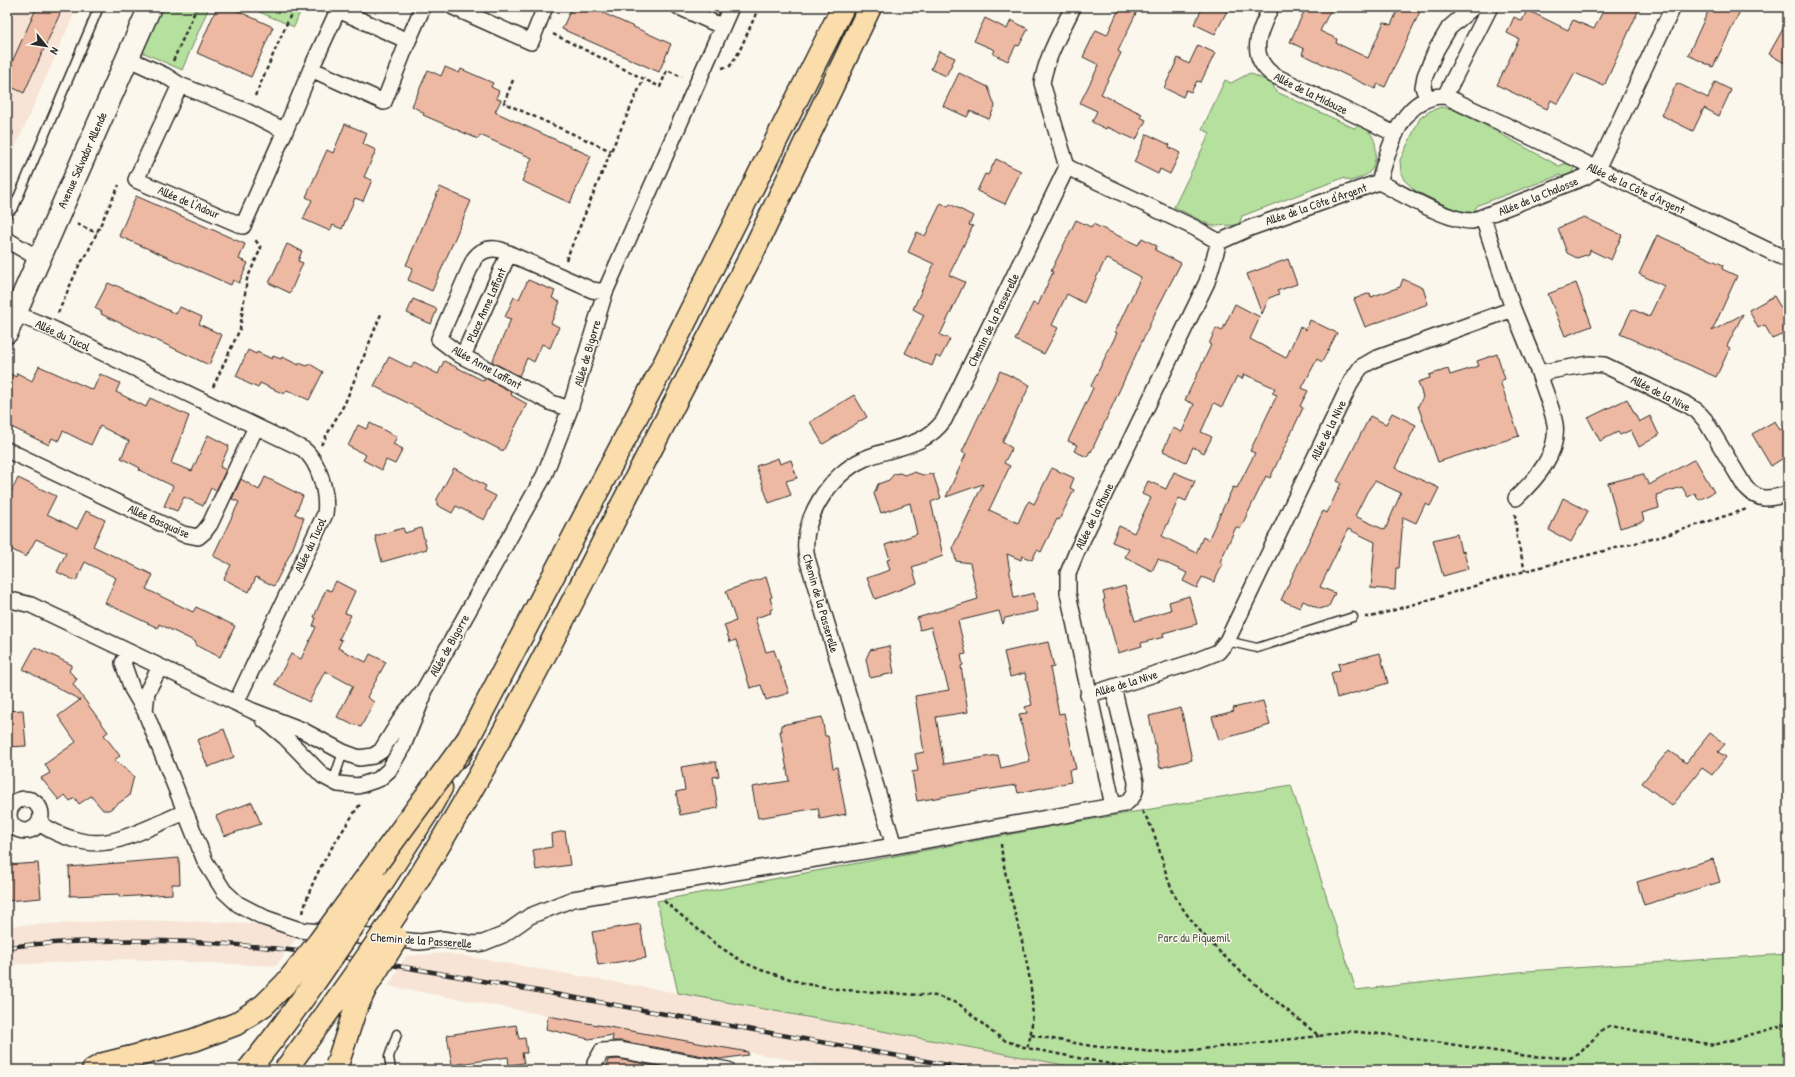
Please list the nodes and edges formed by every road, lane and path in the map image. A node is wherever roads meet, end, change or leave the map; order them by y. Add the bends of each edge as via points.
1 (99, 7) edge
2 (150, 7) edge
3 (197, 7) edge
4 (294, 7) edge
5 (423, 7) edge
6 (453, 7) edge
7 (545, 7) edge
8 (679, 7) edge
9 (730, 7) edge
10 (759, 7) edge
11 (843, 7) edge
12 (870, 7) edge
13 (1072, 7) edge
14 (1271, 7) edge
15 (1473, 7) edge
16 (1490, 7) edge
17 (1673, 7) edge
18 (536, 26) junction
19 (721, 26) junction
20 (408, 41) junction
21 (127, 58) junction
22 (707, 61) junction
23 (311, 69) junction
24 (166, 76) junction
25 (513, 80) dead end
26 (643, 80) junction
27 (697, 84) junction
28 (180, 85) junction
29 (1446, 96) junction
30 (1427, 99) junction
31 (248, 112) junction
32 (285, 131) junction
33 (1395, 134) junction
34 (611, 151) junction
35 (1067, 168) junction
36 (1597, 169) junction
37 (136, 180) junction
38 (1379, 182) junction
39 (7, 214) edge
40 (1482, 218) junction
41 (244, 226) junction
42 (7, 240) edge
43 (1219, 242) junction
44 (509, 253) junction
45 (38, 258) junction
46 (1788, 260) edge
47 (559, 276) junction
48 (605, 292) junction
49 (1513, 309) junction
50 (381, 314) dead end
51 (9, 324) edge
52 (51, 328) junction
53 (462, 356) junction
54 (1539, 373) junction
55 (206, 403) junction
56 (570, 409) junction
57 (256, 427) junction
58 (7, 450) edge
59 (314, 459) junction
60 (1788, 494) edge
61 (1516, 498) joint
62 (1759, 498) junction
63 (1525, 571) junction
64 (7, 599) edge
65 (1353, 617) joint
66 (1227, 642) junction
67 (128, 652) junction
68 (160, 667) junction
69 (1113, 687) junction
70 (424, 690) junction
71 (1088, 695) junction
72 (236, 703) junction
73 (520, 704) junction
74 (145, 711) junction
75 (253, 711) junction
76 (468, 739) junction
77 (343, 752) junction
78 (333, 782) junction
79 (372, 783) junction
80 (1131, 800) junction
81 (1113, 806) junction
82 (185, 812) junction
83 (39, 823) dead end
84 (999, 828) junction
85 (894, 846) junction
86 (659, 884) junction
87 (300, 930) junction
88 (1788, 1024) edge
89 (397, 1034) dead end
90 (1031, 1035) junction
91 (1319, 1036) junction
92 (1027, 1048) junction
93 (128, 1058) junction
94 (93, 1070) edge
95 (108, 1070) edge
96 (248, 1070) edge
97 (285, 1070) edge
98 (335, 1070) edge
99 (391, 1070) edge
100 (595, 1070) edge
101 (728, 1070) edge
102 (1141, 1070) edge

1 - 39 lane via 14,207
2 - 21 street, Avenue Salvador Allende
3 - 24 path
4 - 31 path
5 - 20 street
6 - 18 street via 531,42
7 - 18 street
8 - 19 street
9 - 19 street, Allée de Bigorre
10 - 22 path via 730,66 723,68
11 - 76 highway via 667,359
12 - 73 highway, bridge via 754,250
13 - 35 street via 1051,50 1042,83
14 - 33 street, Allée de la Midouze via 1260,30 1257,48 1261,64 1266,70
15 - 30 street via 1449,28 1436,50 1425,76 1423,87
16 - 29 street
17 - 36 street
18 - 26 path
19 - 22 street, Allée de Bigorre
20 - 23 street via 338,10
20 - 23 street via 384,102
21 - 24 street
21 - 45 street, Avenue Salvador Allende
22 - 27 street, Allée de Bigorre
23 - 32 street
24 - 28 street
25 - 34 path via 504,103
26 - 27 path via 660,87 667,70
26 - 34 path
27 - 48 street, Allée de Bigorre
28 - 31 street
28 - 37 street
29 - 30 street, Allée de la Côte d'Argent
29 - 36 street, Allée de la Côte d'Argent
30 - 33 street, Allée de la Côte d'Argent via 1415,106
31 - 32 street
32 - 41 street
33 - 38 street, Allée de la Côte d'Argent
34 - 47 path
35 - 43 street via 1195,228
35 - 85 street, Chemin de la Passerelle via 944,420 934,432 922,440 873,455 852,466 820,500 805,537 807,558
36 - 40 street, Allée de la Chalosse via 1570,184
36 - 46 street, Allée de la Côte d'Argent
37 - 41 street, Allée de l'Adour
37 - 52 path via 120,183
38 - 40 street, Allée de la Chalosse via 1455,218 1465,221
38 - 43 street, Allée de la Côte d'Argent via 1250,228
40 - 49 street
41 - 55 path via 261,248 247,278 240,330
42 - 45 street
43 - 71 street, Allée de la Rhune via 1207,282 1068,573 1068,593
44 - 47 street, Allée Anne Laffont
44 - 53 street, Place Anne Laffont
44 - 53 street, Allée Anne Laffont via 492,249 482,252 474,259 440,339
45 - 51 street, Avenue Salvador Allende
47 - 48 street, Allée Anne Laffont via 592,290
48 - 56 street, Allée de Bigorre
49 - 54 street
49 - 66 street, Allée de la Nive via 1375,359 1361,367
50 - 59 path via 345,403
51 - 52 street, Allée du Tucol
52 - 55 street, Allée du Tucol
53 - 56 street, Allée Anne Laffont via 552,403
54 - 61 street via 1554,422 1554,444 1540,472
54 - 62 street, Allée de la Nive via 1589,364 1604,365 1688,404 1705,420 1745,487
55 - 57 street, Allée du Tucol
56 - 70 street, Allée de Bigorre via 544,476
57 - 58 street, Allée Basquaise via 210,524 198,537 183,534
57 - 59 street, Allée du Tucol via 303,449
59 - 72 street, Allée du Tucol via 325,496 325,514
60 - 62 street via 1767,499
61 - 63 path via 1515,520
62 - 63 path via 1746,510 1738,513 1663,536
63 - 65 path via 1371,617
64 - 67 street via 31,605
65 - 66 lane via 1257,648
66 - 69 street, Allée de la Nive via 1218,652
67 - 68 street
67 - 74 street, Chemin de la Passerelle via 124,663 132,689
68 - 72 street
68 - 74 street, Chemin de la Passerelle via 147,692
69 - 71 street, Allée de la Nive
69 - 80 street via 1136,782
70 - 77 street, Allée de Bigorre via 404,714 385,747 377,754 360,758
70 - 79 street, Allée de Bigorre via 412,726 396,759 384,775
71 - 81 street, Allée de la Rhune
72 - 75 street, Allée de Bigorre
73 - 97 highway, bridge via 398,911
73 - 98 highway, bridge via 425,895 366,987
74 - 82 street, Chemin de la Passerelle
75 - 77 street, Allée de Bigorre via 302,730
75 - 78 street, Allée de Bigorre via 285,737 323,776
76 - 93 highway, bridge via 320,942 264,1005 236,1024 194,1040
76 - 96 highway, bridge via 427,813 324,970
77 - 78 lane
78 - 79 street, Allée de Bigorre via 352,786
79 - 87 path via 374,790 356,810 314,877
80 - 81 street, Chemin de la Passerelle
80 - 91 path via 1150,824 1168,881 1188,917 1217,950
81 - 84 street, Chemin de la Passerelle
82 - 83 street via 105,843 63,836
82 - 87 street, Chemin de la Passerelle via 205,861 224,891 238,904
84 - 85 street, Chemin de la Passerelle
84 - 90 path via 1001,851 1030,988
85 - 86 street, Chemin de la Passerelle via 704,879
86 - 87 street, Chemin de la Passerelle via 557,904 530,916 503,935 484,943 442,939 420,942
86 - 92 path via 662,898 667,905 743,962 806,984 843,990 938,996 958,1004 1006,1041
88 - 91 path via 1714,1045 1610,1026 1603,1029 1579,1054 1570,1058 1528,1056 1346,1031
89 - 99 lane via 389,1057
90 - 91 path via 1091,1046 1165,1053
90 - 92 path
92 - 102 path
93 - 94 highway via 104,1064
93 - 95 highway
100 - 101 street via 595,1064 602,1051 619,1050

